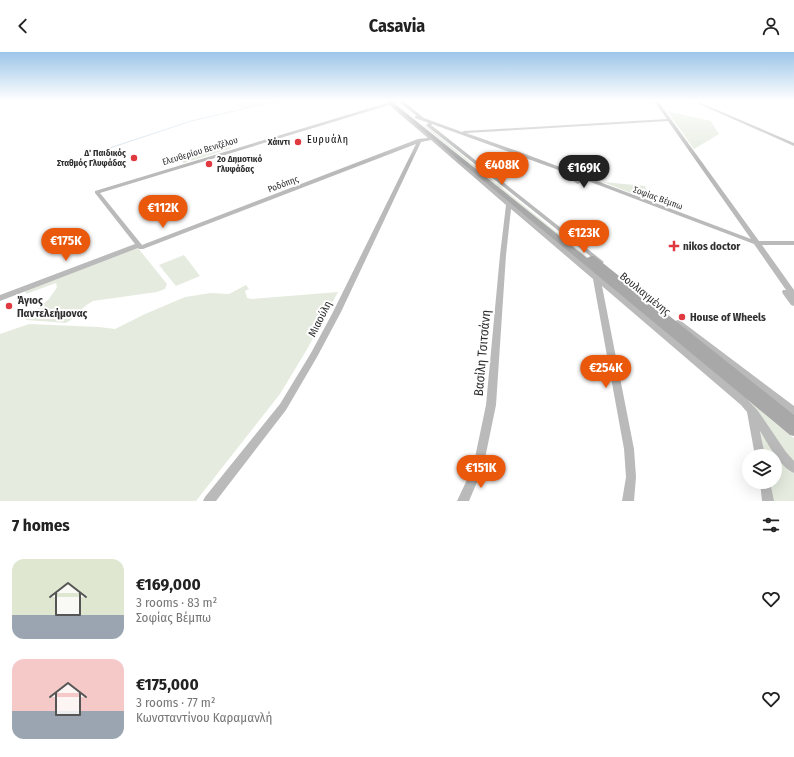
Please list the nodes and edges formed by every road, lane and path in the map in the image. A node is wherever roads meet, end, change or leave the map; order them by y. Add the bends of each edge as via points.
1 (328, 121) edge
2 (411, 121) edge
3 (422, 121) junction
4 (670, 121) joint
5 (739, 121) edge
6 (460, 134) junction
7 (425, 136) junction
8 (794, 145) edge
9 (566, 173) junction
10 (578, 182) dead end
11 (509, 203) junction
12 (794, 242) edge
13 (755, 244) junction
14 (140, 246) junction
15 (595, 272) junction
16 (608, 286) junction
17 (598, 287) junction
18 (794, 295) edge
19 (0, 298) edge
20 (794, 303) edge
21 (758, 393) junction
22 (775, 398) junction
23 (752, 410) junction
24 (794, 412) edge
25 (794, 422) edge
26 (794, 431) edge
27 (759, 449) edge
28 (794, 468) edge
29 (766, 489) edge
30 (209, 501) edge
31 (464, 501) edge
32 (628, 501) edge
33 (768, 501) edge

1 - 14 street, Ελευθερίου Βενιζέλου via 97,192
2 - 7 street
3 - 6 street, Σοφίας Βέμπω
3 - 15 main road, Βουλιαγμένης
3 - 21 main road, Βουλιαγμένης
3 - 22 street
4 - 6 street
4 - 13 street
5 - 8 street
6 - 9 street, Σοφίας Βέμπω
6 - 13 street, Σοφίας Βέμπω via 655,204
7 - 11 street
7 - 14 street, Ροδόπης
7 - 30 street, Μιαούλη via 314,355 283,406
9 - 10 street
9 - 13 street, Σοφίας Βέμπω
11 - 15 street
11 - 31 street, Βασίλη Τσιτσάνη via 491,405 478,468
12 - 13 street
13 - 18 street
13 - 20 street
14 - 19 street, Ροδόπης
15 - 16 street
15 - 17 street
15 - 26 main road, Βουλιαγμένης
16 - 17 street
16 - 23 street
17 - 32 street via 629,449 631,477
21 - 22 main road
21 - 25 main road, Βουλιαγμένης
22 - 24 street
23 - 27 street
23 - 28 street via 782,456
29 - 33 street

